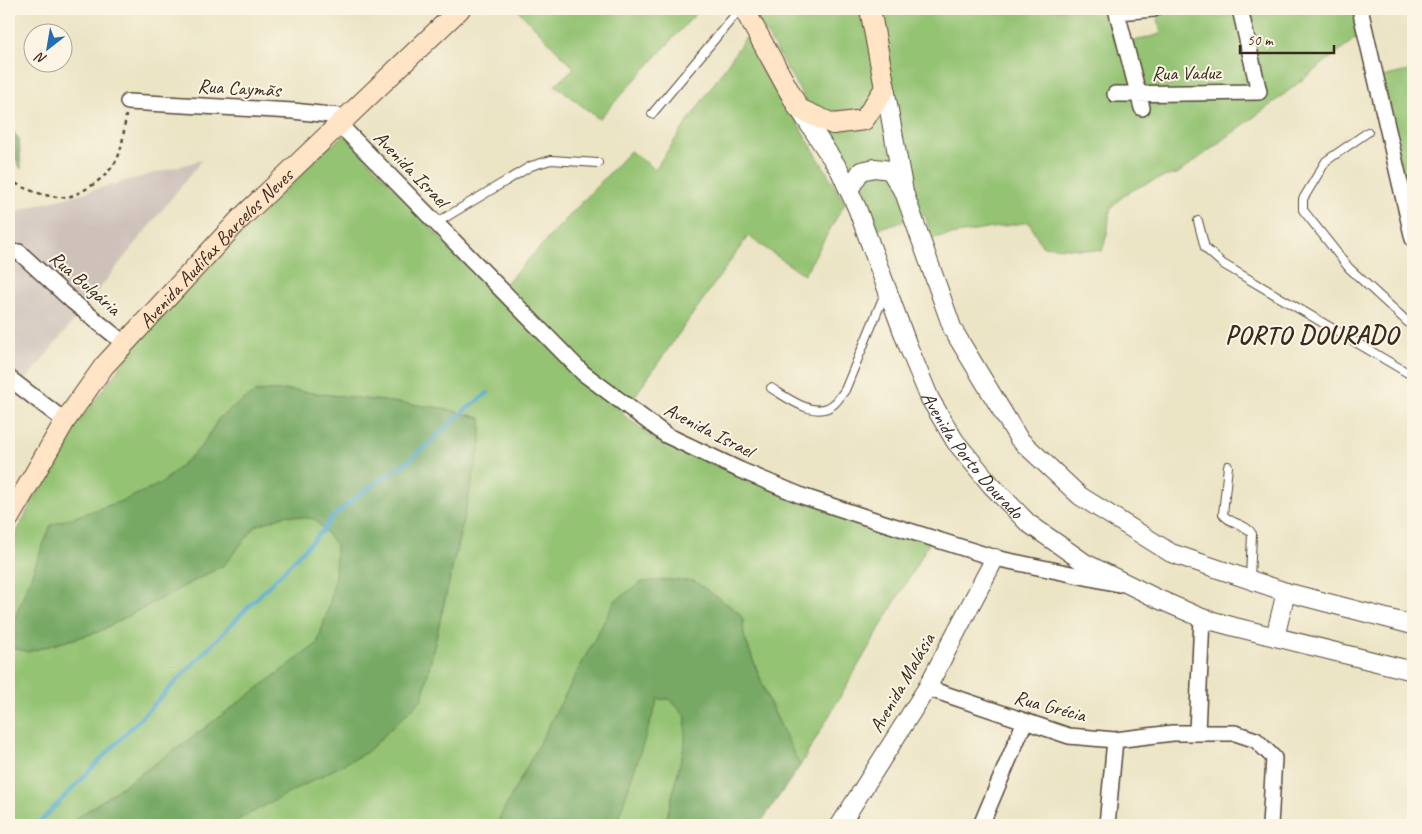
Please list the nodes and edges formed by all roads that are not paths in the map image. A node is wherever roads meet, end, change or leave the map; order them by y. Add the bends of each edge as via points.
1 (460, 9) edge
2 (740, 9) edge
3 (744, 9) edge
4 (870, 9) edge
5 (1154, 9) edge
6 (1240, 9) edge
7 (1360, 9) edge
8 (1117, 10) edge
9 (885, 88) junction
10 (1115, 94) dead end
11 (1140, 101) junction
12 (128, 102) road end
13 (799, 109) junction
14 (652, 114) dead end
15 (344, 121) junction
16 (1368, 132) dead end
17 (598, 163) dead end
18 (849, 190) junction
19 (904, 192) junction
20 (1198, 221) dead end
21 (436, 223) junction
22 (1413, 234) edge
23 (19, 252) dead end
24 (887, 288) junction
25 (1413, 326) edge
26 (125, 344) junction
27 (1413, 376) edge
28 (9, 378) edge
29 (771, 388) dead end
30 (65, 421) junction
31 (1228, 466) dead end
32 (9, 518) edge
33 (995, 558) junction
34 (1250, 580) junction
35 (1133, 587) junction
36 (1286, 592) junction
37 (1202, 618) junction
38 (1413, 625) edge
39 (1274, 637) junction
40 (1413, 671) edge
41 (927, 688) junction
42 (1025, 722) junction
43 (1197, 732) junction
44 (1115, 740) junction
45 (840, 825) edge
46 (981, 825) edge
47 (1107, 825) edge
48 (1270, 825) edge

1 - 15 main road, Avenida Audifax Barcelos Neves
2 - 14 lane
3 - 13 main road, Avenida Porto Dourado
4 - 9 main road
5 - 8 street
6 - 11 street, Rua Vaduz via 1258,92
7 - 22 street
8 - 11 street
9 - 13 main road via 864,120 833,124
9 - 19 street
10 - 11 street, Rua Vaduz
12 - 15 street, Rua Caymãs via 293,111
13 - 18 street, Avenida Porto Dourado
15 - 21 street, Avenida Israel
15 - 26 main road, Avenida Audifax Barcelos Neves via 238,220
16 - 25 lane via 1326,161 1303,199 1303,210 1349,268
17 - 21 lane via 551,160 531,166
18 - 19 street via 861,172 875,168 890,170
18 - 24 street, Avenida Porto Dourado
19 - 34 street via 953,330 1018,439 1080,496 1171,553
20 - 27 lane via 1205,248 1222,264
21 - 33 street, Avenida Israel via 583,373 666,436 802,496
23 - 26 street, Rua Bulgária via 72,302
24 - 29 lane via 844,390 834,404 821,410 805,407
24 - 35 street, Avenida Porto Dourado via 930,399 955,441 985,478 1028,523 1085,563
26 - 30 main road, Avenida Audifax Barcelos Neves via 104,366
28 - 30 street
30 - 32 main road, Avenida Audifax Barcelos Neves
31 - 34 lane via 1223,514 1252,534
33 - 35 street, Avenida Israel
33 - 41 street, Avenida Malásia
34 - 36 street
35 - 37 street, Avenida Porto Dourado
36 - 38 street
36 - 39 street
37 - 39 street, Avenida Porto Dourado
37 - 43 street
39 - 40 street, Avenida Porto Dourado
41 - 42 street, Rua Grécia
41 - 45 street, Avenida Malásia
42 - 44 street, Rua Grécia via 1069,736
42 - 46 street
43 - 44 street, Rua Grécia
43 - 48 street, Rua Grécia via 1235,733 1256,740 1274,758
44 - 47 street

